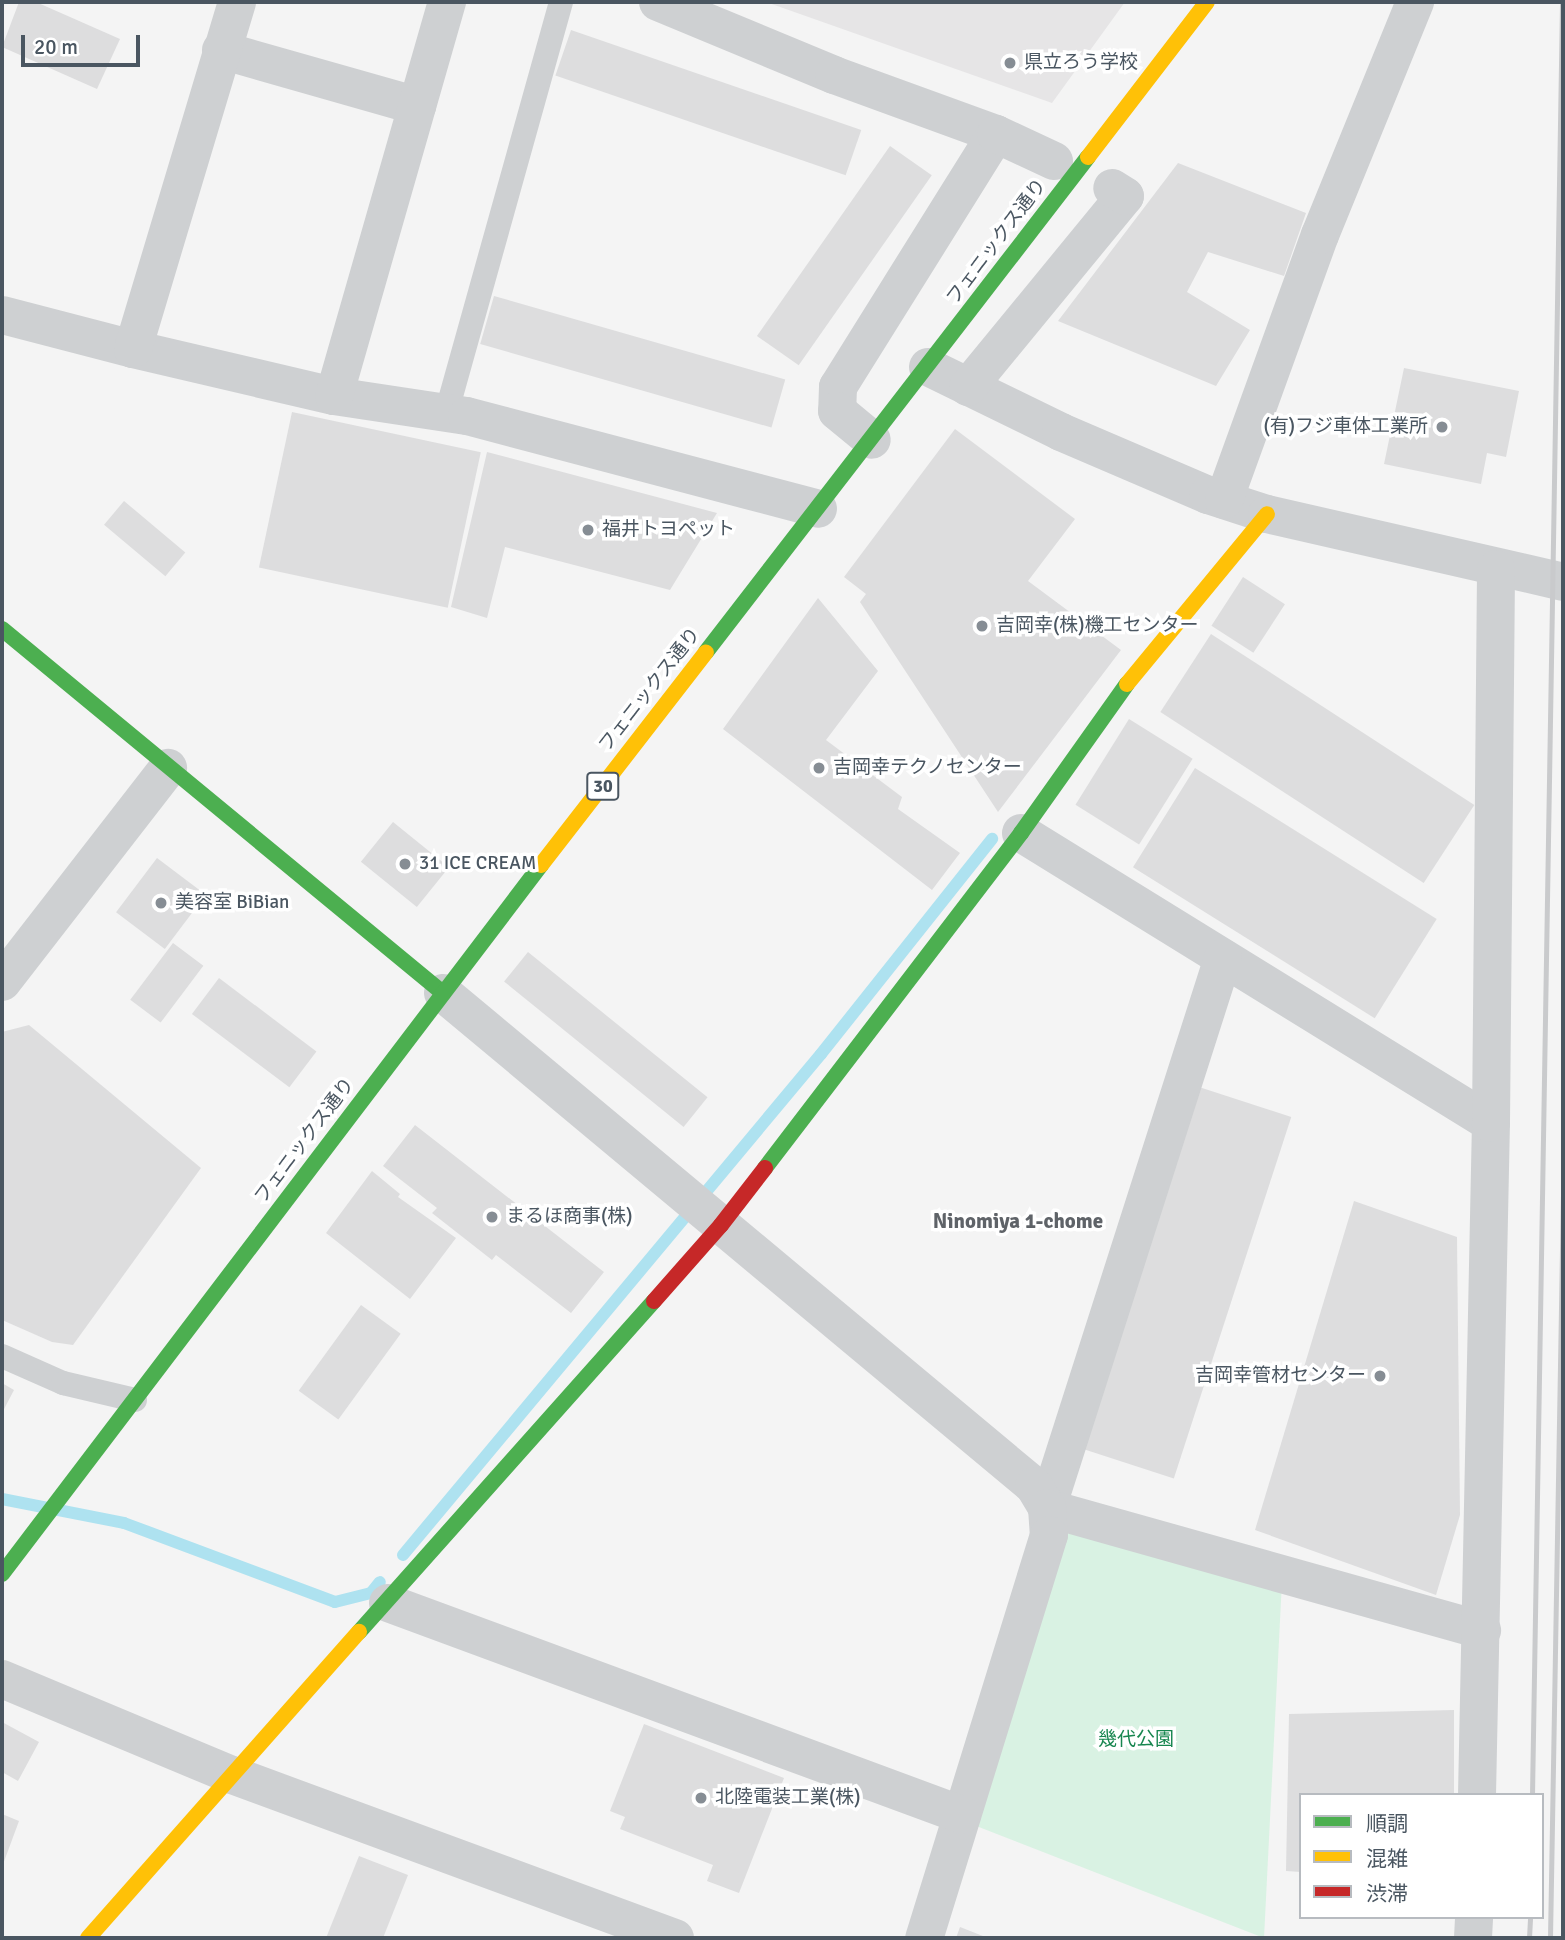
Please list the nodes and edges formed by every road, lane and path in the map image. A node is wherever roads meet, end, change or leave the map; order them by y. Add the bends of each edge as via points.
1 (237, 2) edge
2 (447, 2) edge
3 (561, 2) edge
4 (658, 2) edge
5 (1207, 2) edge
6 (1415, 2) edge
7 (221, 50) junction
8 (417, 106) junction
9 (996, 134) junction
10 (1054, 161) dead end
11 (1112, 188) dead end
12 (2, 315) edge
13 (133, 349) junction
14 (928, 367) junction
15 (968, 387) junction
16 (334, 396) junction
17 (446, 414) junction
18 (872, 440) junction
19 (1224, 500) junction
20 (818, 509) junction
21 (1267, 514) junction
22 (1496, 569) junction
23 (1563, 582) edge
24 (2, 629) edge
25 (168, 768) junction
26 (1021, 833) junction
27 (1223, 958) junction
28 (2, 982) edge
29 (443, 993) junction
30 (1491, 1123) junction
31 (721, 1225) junction
32 (2, 1356) edge
33 (135, 1399) junction
34 (1047, 1508) junction
35 (2, 1574) edge
36 (388, 1603) junction
37 (1482, 1630) junction
38 (2, 1679) edge
39 (233, 1775) junction
40 (1477, 1793) edge
41 (962, 1815) junction
42 (1474, 1919) edge
43 (88, 1938) edge
44 (675, 1938) edge
45 (924, 1938) edge
46 (1473, 1938) edge

1 - 7 street
2 - 8 street
3 - 17 lane
4 - 9 street via 834,75
5 - 14 street, フェニックス通り / 30
6 - 19 street via 1320,236
7 - 8 street
7 - 13 street
8 - 16 street
9 - 10 street
9 - 18 street via 838,387 837,411
11 - 15 street via 1125,196
12 - 13 street
13 - 16 street
14 - 15 street
14 - 18 street, フェニックス通り / 30
15 - 19 street via 1061,432
16 - 17 street
17 - 20 street
18 - 20 street, フェニックス通り / 30
19 - 21 street
20 - 29 street, フェニックス通り / 30
21 - 22 street
21 - 26 street via 1144,660
22 - 23 street
22 - 30 street
24 - 25 street
25 - 28 street
25 - 29 street
26 - 27 street
26 - 31 street
27 - 30 street
27 - 34 street
29 - 31 street
29 - 33 street, フェニックス通り / 30
30 - 37 street
31 - 34 street via 1034,1486
31 - 36 street
32 - 33 lane via 63,1383
33 - 35 street, フェニックス通り / 30
34 - 37 street
34 - 41 street via 1049,1535
36 - 39 street
36 - 41 street
37 - 40 street
38 - 39 street
39 - 43 street
39 - 44 street
41 - 45 street
42 - 46 street

